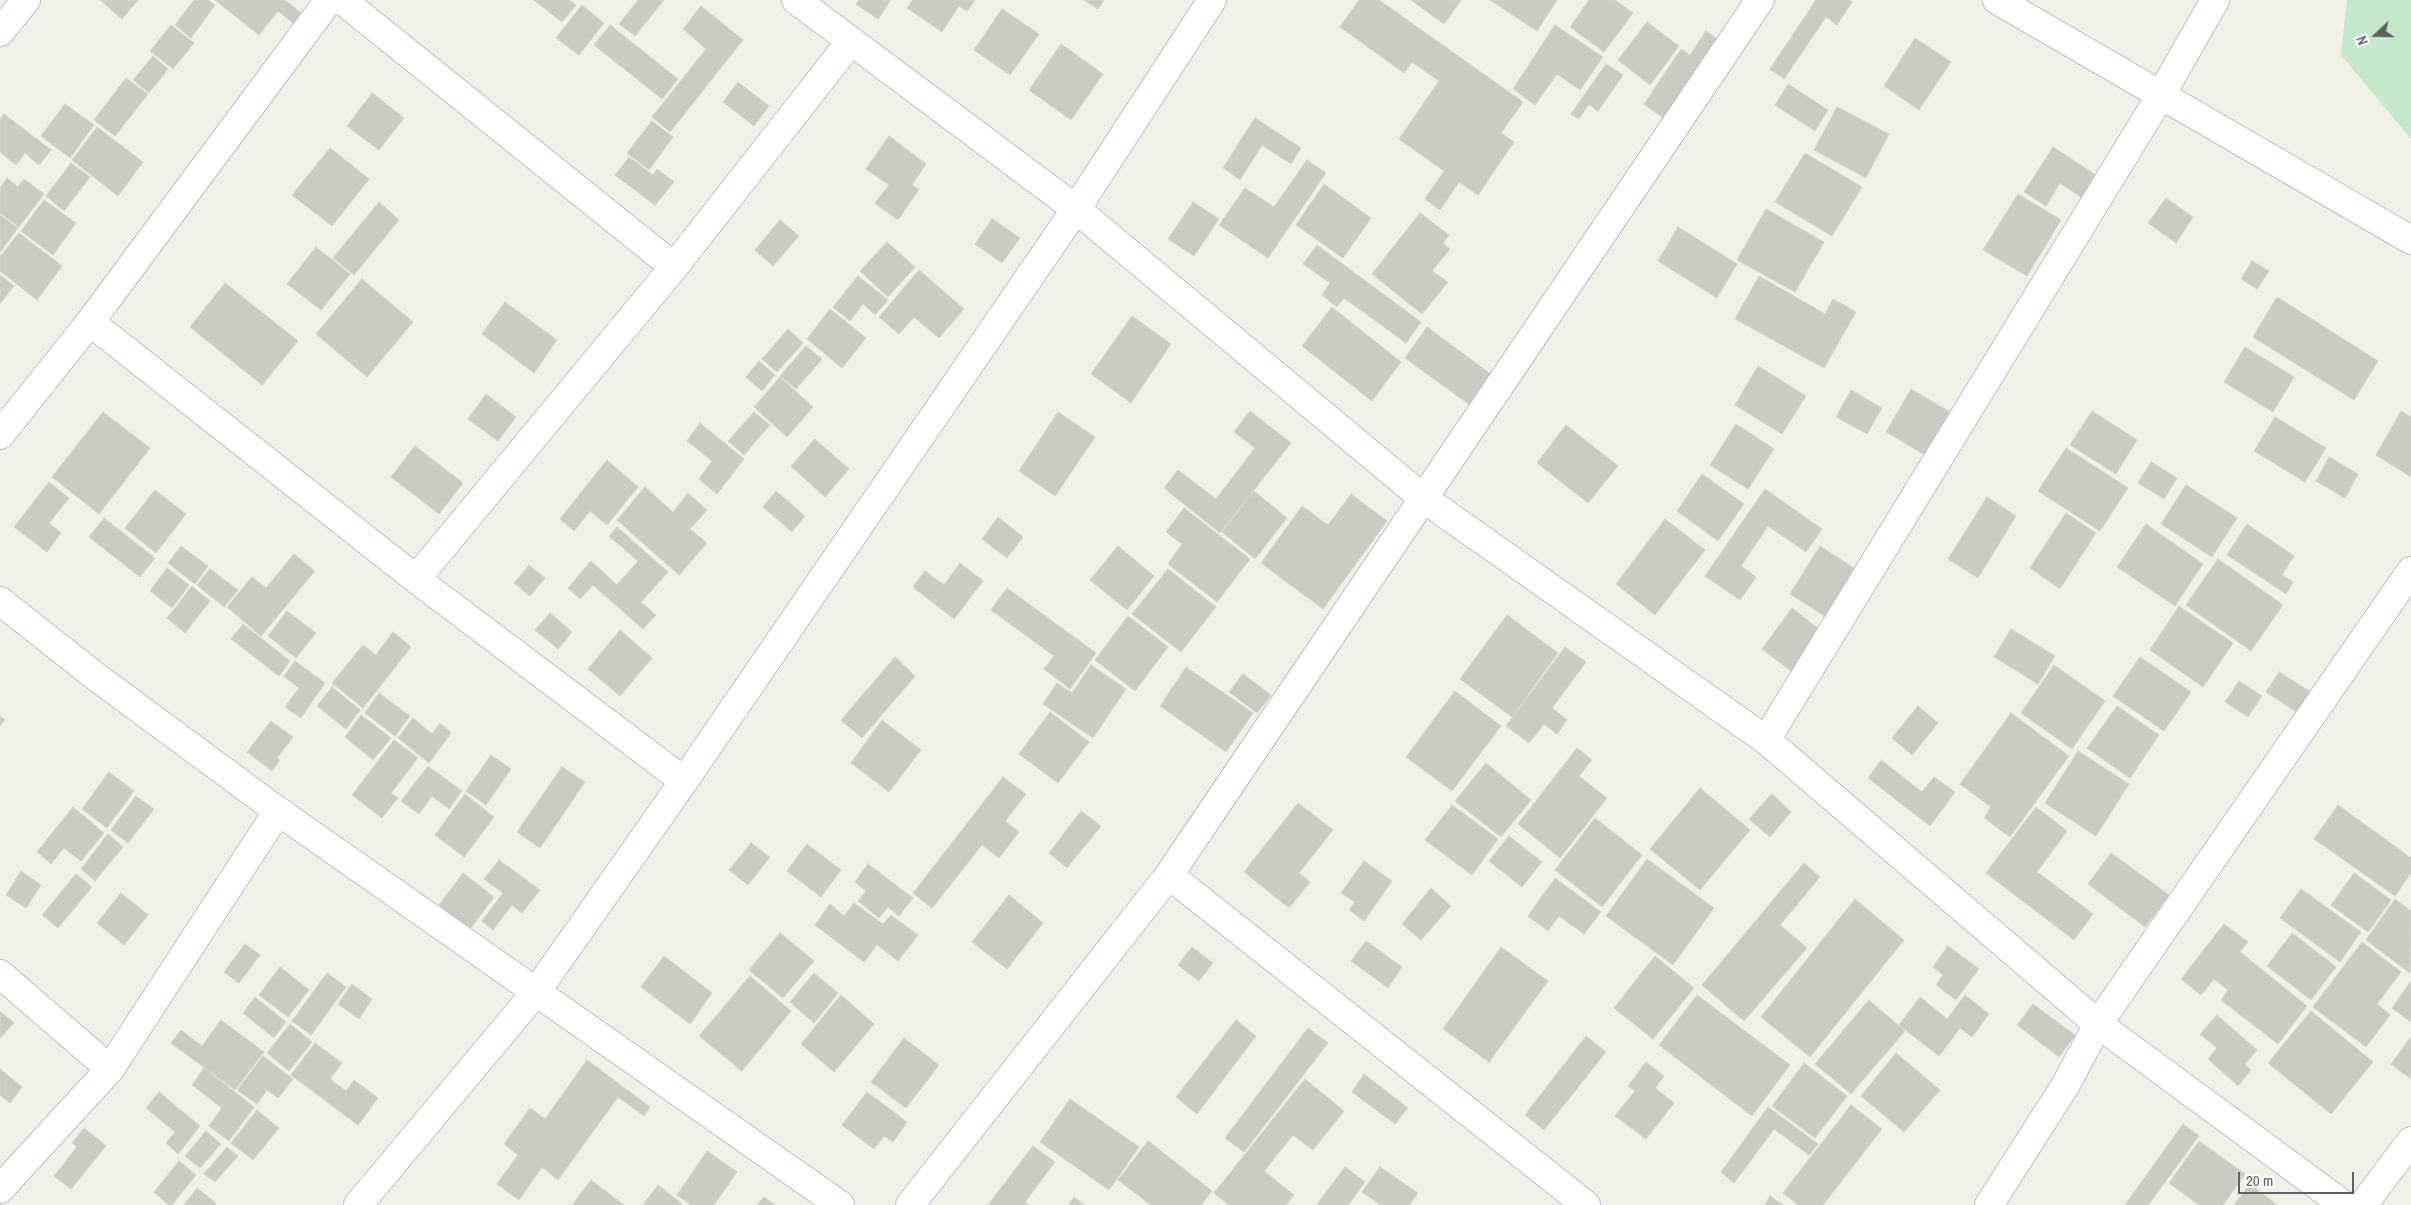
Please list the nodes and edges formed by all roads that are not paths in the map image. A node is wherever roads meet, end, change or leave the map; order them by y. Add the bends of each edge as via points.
1 (26, 0) edge
2 (328, 0) edge
3 (342, 0) edge
4 (796, 0) edge
5 (1212, 0) edge
6 (1760, 0) edge
7 (1997, 0) edge
8 (2216, 0) edge
9 (0, 32) edge
10 (850, 41) junction
11 (2161, 95) junction
12 (1076, 209) junction
13 (2411, 240) edge
14 (674, 267) junction
15 (90, 322) junction
16 (0, 435) edge
17 (1423, 498) junction
18 (2411, 571) edge
19 (416, 579) junction
20 (0, 601) edge
21 (1766, 740) junction
22 (684, 781) junction
23 (278, 811) junction
24 (1168, 875) junction
25 (0, 974) edge
26 (536, 992) junction
27 (2098, 1024) junction
28 (110, 1069) junction
29 (2411, 1141) edge
30 (0, 1189) edge
31 (358, 1205) edge
32 (840, 1205) edge
33 (910, 1205) edge
34 (1586, 1205) edge
35 (1989, 1205) edge
36 (2344, 1205) edge
37 (2362, 1205) edge

1 - 9 street
2 - 15 street
3 - 14 street
4 - 10 street
5 - 12 street
6 - 17 street
7 - 11 street
8 - 11 street
10 - 12 street
10 - 14 street
11 - 13 street
11 - 21 street
12 - 17 street
12 - 22 street
14 - 19 street
15 - 16 street
15 - 19 street
17 - 21 street
17 - 24 street
18 - 27 street
19 - 22 street
20 - 23 street via 95,676
21 - 27 street
22 - 26 street
23 - 26 street
23 - 28 street
24 - 33 street
24 - 34 street
25 - 28 street
26 - 31 street
26 - 32 street
27 - 35 street via 2060,1094
27 - 36 street
28 - 30 street
29 - 37 street

